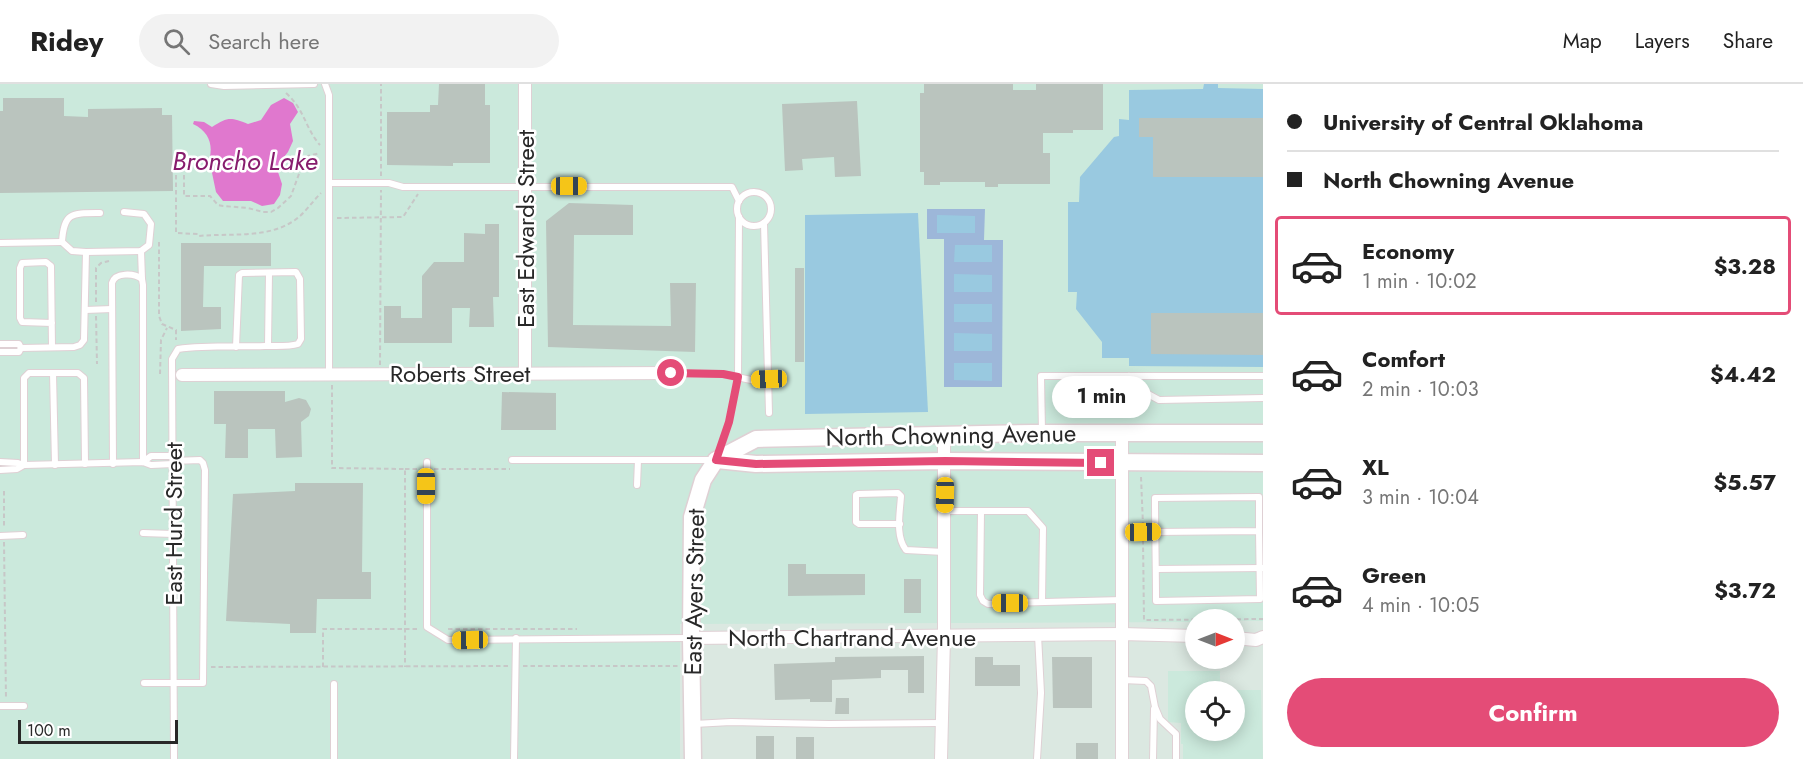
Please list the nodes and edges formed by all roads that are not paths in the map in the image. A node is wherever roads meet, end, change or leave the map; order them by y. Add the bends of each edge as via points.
1 (211, 84) edge
2 (314, 84) edge
3 (325, 84) edge
4 (525, 84) edge
5 (286, 85) edge
6 (525, 186) junction
7 (328, 187) junction
8 (739, 201) junction
9 (100, 213) dead end
10 (124, 213) dead end
11 (739, 218) junction
12 (764, 223) junction
13 (62, 242) junction
14 (0, 243) edge
15 (141, 251) junction
16 (86, 252) junction
17 (269, 273) junction
18 (142, 279) junction
19 (112, 309) junction
20 (85, 310) junction
21 (52, 323) junction
22 (0, 344) edge
23 (268, 346) junction
24 (52, 347) junction
25 (236, 347) junction
26 (21, 348) junction
27 (0, 352) edge
28 (53, 373) junction
29 (525, 373) junction
30 (671, 373) joint
31 (331, 374) junction
32 (182, 375) dead end
33 (1130, 376) junction
34 (1263, 376) edge
35 (738, 377) junction
36 (769, 379) junction
37 (1263, 398) edge
38 (769, 413) dead end
39 (1042, 433) junction
40 (1263, 433) edge
41 (1122, 434) junction
42 (944, 435) junction
43 (173, 460) junction
44 (512, 460) dead end
45 (638, 460) junction
46 (716, 460) junction
47 (945, 461) junction
48 (0, 462) edge
49 (143, 462) junction
50 (427, 462) dead end
51 (1124, 463) junction
52 (1263, 463) edge
53 (85, 464) junction
54 (113, 464) junction
55 (24, 465) junction
56 (55, 465) junction
57 (0, 470) edge
58 (637, 486) dead end
59 (945, 511) junction
60 (981, 511) junction
61 (900, 524) junction
62 (1260, 531) junction
63 (1123, 532) junction
64 (1155, 532) junction
65 (143, 533) dead end
66 (173, 534) junction
67 (2, 536) edge
68 (23, 536) dead end
69 (944, 552) junction
70 (1261, 568) edge
71 (1156, 569) junction
72 (1122, 600) junction
73 (1042, 602) junction
74 (1122, 634) junction
75 (1038, 635) junction
76 (1185, 636) edge
77 (944, 637) junction
78 (691, 638) junction
79 (1245, 638) edge
80 (1263, 638) edge
81 (516, 639) junction
82 (1122, 680) junction
83 (144, 683) dead end
84 (173, 683) junction
85 (334, 684) dead end
86 (24, 705) dead end
87 (1154, 705) junction
88 (3, 706) edge
89 (942, 723) junction
90 (693, 724) junction
91 (174, 759) edge
92 (334, 759) edge
93 (514, 759) edge
94 (693, 759) edge
95 (941, 759) edge
96 (1038, 759) edge
97 (1122, 759) edge
98 (1153, 759) edge
99 (1176, 759) edge

1 - 5 lane
2 - 5 lane
3 - 7 lane
4 - 6 street, East Edwards Street
6 - 7 lane via 403,187 381,183
6 - 8 lane via 723,186 732,187
6 - 29 street, East Edwards Street
7 - 31 lane
8 - 11 lane
8 - 12 lane via 752,192 767,198 771,208
9 - 13 lane via 75,213 67,218
10 - 15 lane via 144,214 152,224 149,245
11 - 12 lane via 753,226
11 - 35 lane, East Ayers Street
12 - 36 lane
13 - 14 lane
13 - 16 lane via 72,251
15 - 16 lane
15 - 18 lane
16 - 20 lane
17 - 23 lane
17 - 23 lane via 299,275 301,339 294,345
17 - 25 lane via 239,275
18 - 19 lane via 113,278
18 - 49 lane
19 - 20 lane
19 - 54 lane
20 - 24 lane via 84,340 80,345
21 - 21 lane via 51,266 46,262 22,263 20,318 28,323
21 - 24 lane
22 - 26 lane via 19,344
23 - 25 lane
24 - 26 lane
25 - 43 lane, East Hurd Street via 188,348 174,353
26 - 27 lane via 20,352
28 - 53 lane via 78,373 84,378
28 - 55 lane via 29,373 24,378
28 - 56 lane
29 - 30 street, Roberts Street
29 - 31 street, Roberts Street
30 - 35 lane, Roberts Street
31 - 32 street, Roberts Street
33 - 34 lane
33 - 37 lane via 1159,400
33 - 39 lane via 1041,376
35 - 36 lane, Roberts Street
35 - 46 lane, East Ayers Street
36 - 38 lane
39 - 41 street, North Chowning Avenue
39 - 42 street, North Chowning Avenue
40 - 41 street, North Chowning Avenue
41 - 51 street
42 - 46 street, North Chowning Avenue via 756,439
42 - 47 street
43 - 49 lane via 151,456
43 - 66 lane, East Hurd Street
43 - 84 lane via 200,460 205,470 203,683
44 - 45 lane, North Chowning Avenue
45 - 46 lane, North Chowning Avenue
45 - 58 lane
46 - 47 street, North Chowning Avenue via 756,464
46 - 78 street, East Ayers Street via 703,480 692,517
47 - 51 street, North Chowning Avenue
47 - 59 street
48 - 55 lane
49 - 54 lane
50 - 81 lane via 428,629 448,640
51 - 52 street, North Chowning Avenue
51 - 63 street
53 - 54 lane
53 - 56 lane
55 - 56 lane
55 - 57 lane
59 - 60 lane
59 - 69 street
60 - 73 lane via 1028,511 1043,528
60 - 73 lane via 982,601
61 - 61 lane via 898,493 856,495 859,524
61 - 69 lane via 901,544 906,550
62 - 64 lane
62 - 64 lane via 1259,497 1155,498
62 - 70 lane
63 - 64 lane
63 - 72 street
64 - 71 lane
65 - 66 lane
66 - 84 lane, East Hurd Street
67 - 68 lane
69 - 77 street
70 - 71 lane
70 - 71 lane via 1260,599 1156,601
72 - 73 lane
72 - 74 street
74 - 75 street, North Chartrand Avenue
74 - 76 street, North Chartrand Avenue
74 - 82 street
75 - 77 street, North Chartrand Avenue
75 - 96 lane
77 - 78 street, North Chartrand Avenue
77 - 89 street
78 - 81 lane
78 - 90 street, East Ayers Street
79 - 80 street
81 - 93 lane
82 - 87 lane via 1146,681 1151,686
82 - 97 street
83 - 84 lane
84 - 91 lane, East Hurd Street
85 - 92 lane
86 - 88 lane
87 - 98 lane
87 - 99 lane via 1160,719 1176,734
89 - 90 lane
89 - 95 street
90 - 94 street, East Ayers Street

